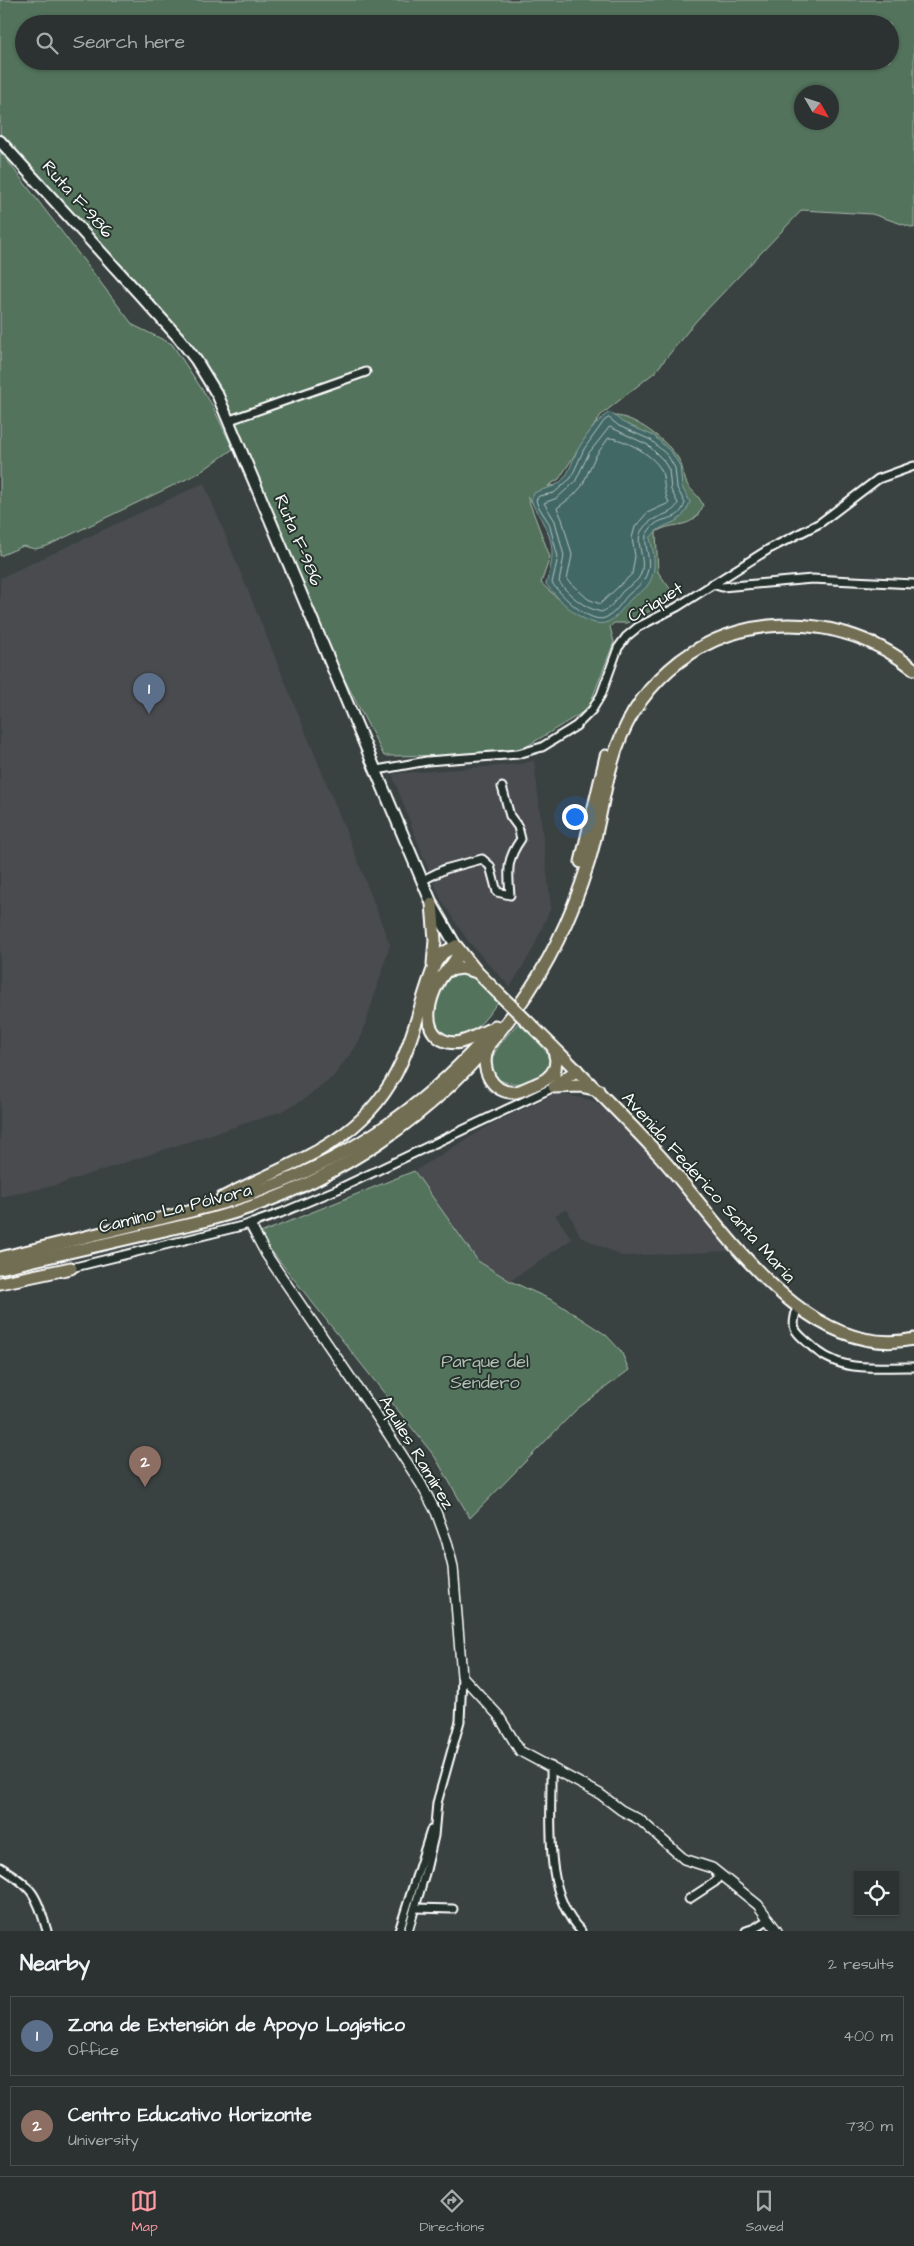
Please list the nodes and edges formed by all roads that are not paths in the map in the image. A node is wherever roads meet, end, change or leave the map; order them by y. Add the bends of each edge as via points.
1 (0, 141) edge
2 (366, 372) dead end
3 (230, 420) junction
4 (914, 466) edge
5 (712, 584) junction
6 (914, 584) edge
7 (914, 660) edge
8 (914, 669) edge
9 (377, 770) junction
10 (502, 787) dead end
11 (423, 880) junction
12 (432, 904) junction
13 (457, 948) junction
14 (449, 970) junction
15 (477, 972) junction
16 (432, 973) junction
17 (528, 1022) joint
18 (494, 1027) junction
19 (492, 1042) junction
20 (553, 1047) junction
21 (577, 1070) junction
22 (554, 1083) junction
23 (598, 1090) junction
24 (202, 1208) junction
25 (250, 1224) junction
26 (0, 1258) edge
27 (0, 1268) edge
28 (71, 1268) joint
29 (0, 1283) edge
30 (796, 1306) junction
31 (914, 1339) edge
32 (914, 1367) edge
33 (462, 1676) junction
34 (551, 1766) junction
35 (437, 1810) junction
36 (0, 1868) edge
37 (720, 1875) junction
38 (689, 1899) dead end
39 (415, 1908) junction
40 (453, 1909) dead end
41 (769, 1919) junction
42 (47, 1931) edge
43 (398, 1931) edge
44 (408, 1931) edge
45 (581, 1931) edge
46 (746, 1931) edge
47 (777, 1931) edge

1 - 3 main road, Ruta F-986 via 179,338 209,379
2 - 3 street
3 - 9 main road, Ruta F-986
4 - 5 street, Criquet via 878,478 820,523
5 - 6 street via 722,587 812,579
5 - 9 street, Criquet via 677,608 632,632 618,648 592,710 576,726 542,747 518,754 427,761
7 - 18 main road, Camino La Pólvora via 856,628 822,619 787,617 750,621 714,632 666,661 640,688 618,725 603,766 580,862 562,915 527,982
8 - 19 main road, Camino La Pólvora via 852,634 795,625 755,628 726,636 695,650 669,669 639,703 621,735 588,864 560,938 530,990
9 - 11 main road, Ruta F-986
10 - 11 street via 521,839 508,864 510,896 497,892 490,866 482,859 445,869
11 - 12 main road, Ruta F-986
12 - 13 main road, Ruta F-986
12 - 16 main road via 435,940
13 - 14 main road via 455,962
13 - 15 main road, Ruta F-986
13 - 16 main road via 447,950 439,957
14 - 15 main road via 462,968
14 - 18 main road via 438,983 432,1000 428,1018 432,1031 444,1041 459,1043
15 - 17 main road, Ruta F-986, bridge
16 - 24 main road via 399,1067 386,1091 365,1117 326,1147
17 - 20 main road, Avenida Federico Santa María
18 - 24 main road, Camino La Pólvora via 462,1063 426,1095 368,1138 287,1180
19 - 22 main road via 485,1056 485,1067 496,1086 517,1092
19 - 27 main road, Camino La Pólvora via 449,1087 408,1122 350,1161 304,1186 233,1214
20 - 21 main road, Avenida Federico Santa María
20 - 22 main road via 555,1068 550,1076
21 - 22 main road
21 - 23 main road, Avenida Federico Santa María
22 - 23 main road
22 - 25 street via 338,1189
23 - 30 main road, Avenida Federico Santa María via 669,1166 762,1276
24 - 26 main road, Camino La Pólvora
25 - 28 street
25 - 33 street, Aquiles Ramírez via 266,1254 376,1415 436,1512 455,1579
28 - 29 main road
30 - 31 main road, Avenida Federico Santa María via 825,1324 857,1336 888,1341
30 - 32 street via 795,1329 828,1359 853,1367
33 - 34 street via 498,1716 520,1751
33 - 35 street via 460,1721
34 - 37 street via 640,1820 684,1859 708,1865
34 - 45 street via 555,1880 559,1897
35 - 39 street via 434,1836
35 - 43 street
36 - 42 street via 37,1898
37 - 38 street
37 - 41 street via 749,1896
39 - 40 street
39 - 44 street
41 - 46 street
41 - 47 street

